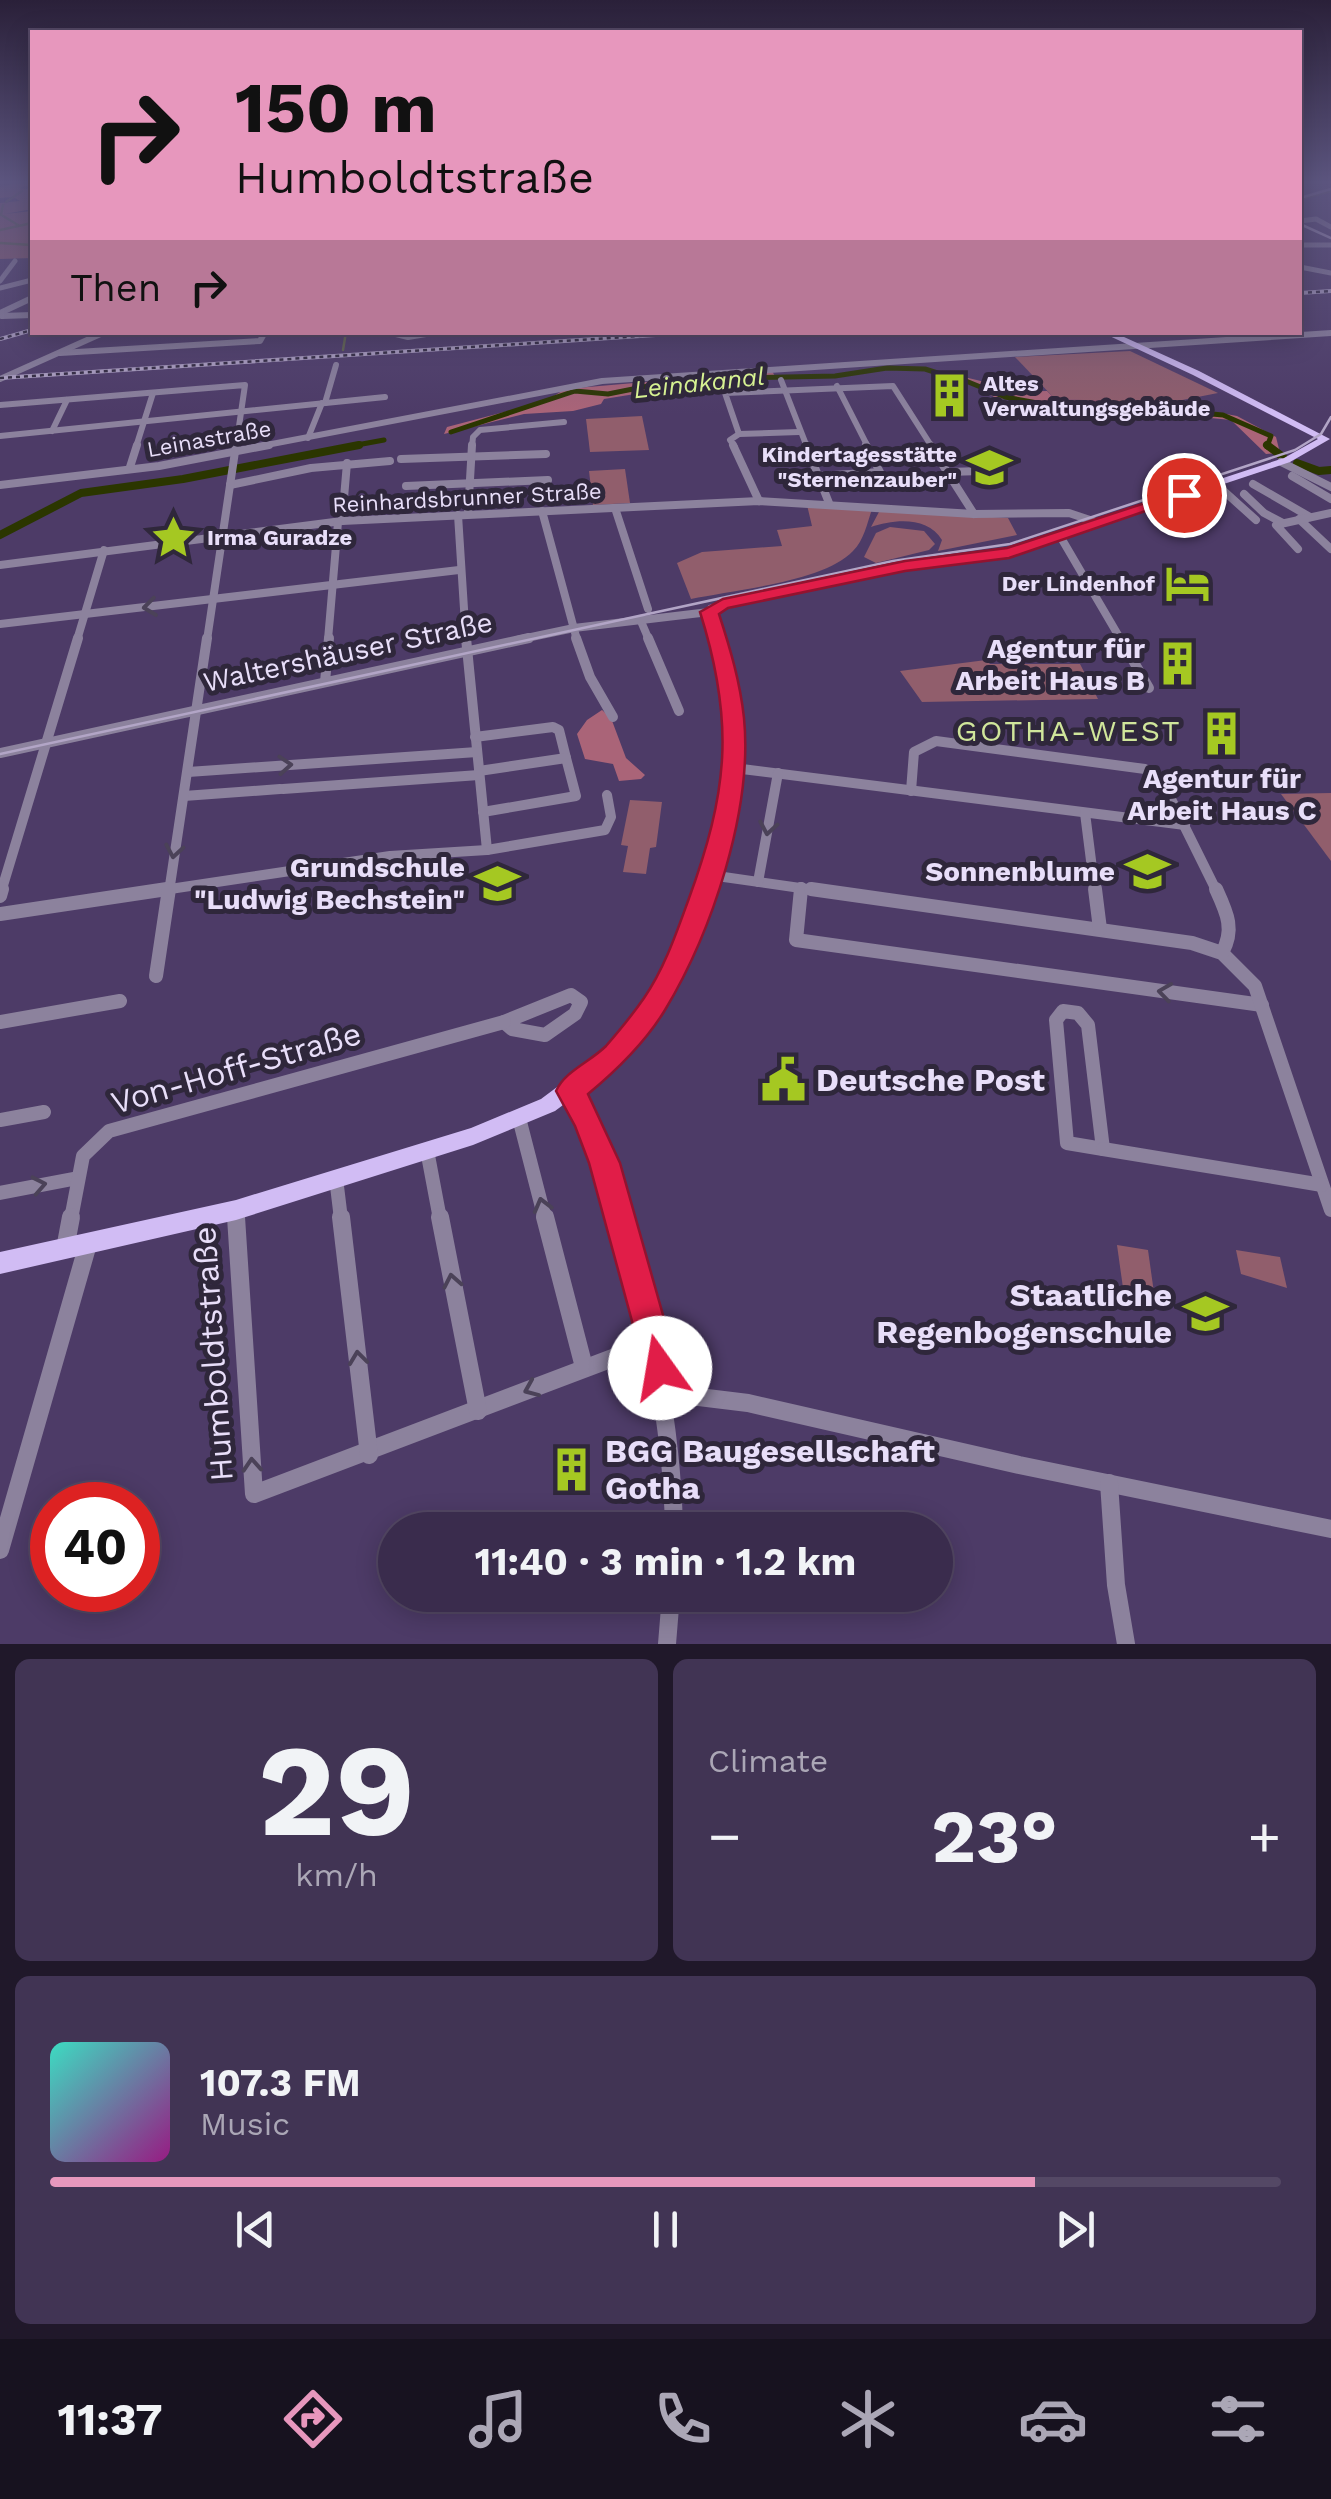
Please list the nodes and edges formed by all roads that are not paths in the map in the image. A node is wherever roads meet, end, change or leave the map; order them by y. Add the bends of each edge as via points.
1 (15, 261) dead end
2 (1302, 268) edge
3 (1328, 274) edge
4 (30, 280) edge
5 (0, 286) edge
6 (30, 299) edge
7 (0, 315) edge
8 (30, 315) edge
9 (1331, 333) edge
10 (99, 335) edge
11 (218, 335) edge
12 (264, 335) edge
13 (1111, 335) edge
14 (1301, 335) edge
15 (1302, 335) edge
16 (215, 344) junction
17 (1135, 346) junction
18 (60, 353) junction
19 (336, 365) dead end
20 (0, 379) edge
21 (781, 385) junction
22 (837, 386) junction
23 (153, 393) junction
24 (386, 397) dead end
25 (67, 400) junction
26 (323, 403) junction
27 (0, 405) edge
28 (240, 411) junction
29 (144, 421) junction
30 (564, 422) dead end
31 (52, 430) junction
32 (799, 432) junction
33 (739, 434) junction
34 (0, 436) edge
35 (308, 438) junction
36 (1326, 438) edge
37 (234, 452) junction
38 (546, 454) dead end
39 (472, 456) junction
40 (401, 460) dead end
41 (390, 461) dead end
42 (1281, 462) junction
43 (347, 463) junction
44 (130, 467) dead end
45 (980, 471) dead end
46 (948, 472) junction
47 (819, 476) junction
48 (1292, 476) dead end
49 (548, 480) dead end
50 (470, 483) junction
51 (1216, 484) junction
52 (1253, 484) dead end
53 (0, 486) edge
54 (230, 486) junction
55 (406, 486) dead end
56 (1330, 486) edge
57 (1244, 494) dead end
58 (1331, 499) edge
59 (758, 502) junction
60 (828, 502) junction
61 (614, 508) junction
62 (542, 511) junction
63 (1331, 513) edge
64 (974, 514) junction
65 (463, 515) junction
66 (1304, 518) junction
67 (1256, 520) dead end
68 (340, 521) junction
69 (1282, 522) junction
70 (1099, 523) junction
71 (222, 536) junction
72 (1060, 536) junction
73 (1298, 549) dead end
74 (1331, 549) edge
75 (104, 550) junction
76 (0, 566) edge
77 (459, 570) junction
78 (334, 585) junction
79 (213, 599) junction
80 (648, 609) dead end
81 (86, 614) junction
82 (709, 614) junction
83 (640, 619) junction
84 (0, 624) edge
85 (574, 628) junction
86 (467, 652) junction
87 (325, 682) junction
88 (1149, 688) dead end
89 (197, 711) junction
90 (678, 711) dead end
91 (612, 717) dead end
92 (476, 737) junction
93 (49, 743) junction
94 (477, 752) junction
95 (0, 753) edge
96 (566, 758) junction
97 (734, 768) junction
98 (188, 772) junction
99 (479, 773) junction
100 (778, 774) junction
101 (912, 790) junction
102 (607, 795) dead end
103 (184, 796) junction
104 (483, 812) junction
105 (1085, 812) junction
106 (1184, 825) junction
107 (487, 850) junction
108 (710, 876) junction
109 (758, 882) junction
110 (800, 887) junction
111 (168, 889) junction
112 (0, 896) edge
113 (0, 914) edge
114 (1100, 928) junction
115 (1222, 952) junction
116 (156, 976) dead end
117 (120, 1001) dead end
118 (1262, 1005) junction
119 (0, 1022) edge
120 (504, 1022) junction
121 (570, 1091) junction
122 (44, 1112) dead end
123 (519, 1118) junction
124 (0, 1120) edge
125 (1104, 1148) junction
126 (426, 1150) junction
127 (78, 1178) junction
128 (336, 1178) junction
129 (1322, 1185) junction
130 (0, 1193) edge
131 (236, 1210) junction
132 (1331, 1210) edge
133 (88, 1244) junction
134 (65, 1249) junction
135 (0, 1264) edge
136 (655, 1342) junction
137 (584, 1367) junction
138 (666, 1392) junction
139 (478, 1411) junction
140 (370, 1455) junction
141 (1108, 1483) junction
142 (673, 1512) edge
143 (1331, 1529) edge
144 (0, 1550) edge
145 (670, 1612) edge
146 (667, 1644) edge
147 (1126, 1644) edge

1 - 5 street
2 - 3 street
4 - 5 street
6 - 7 street
7 - 8 street
9 - 15 street
10 - 18 street
11 - 16 street
12 - 16 street via 260,342
13 - 17 main road
14 - 17 street
16 - 18 street
17 - 35 street, Leinastraße via 616,380
17 - 36 main road
18 - 20 street
19 - 26 street
21 - 22 street
21 - 32 street
21 - 33 street via 726,391
22 - 46 street via 893,386
22 - 47 street via 880,472
23 - 25 street
23 - 28 street via 244,385
23 - 29 street
24 - 26 street
25 - 27 street
25 - 31 street
26 - 28 street
26 - 35 street
28 - 29 street
28 - 37 street
29 - 31 street
29 - 44 street
30 - 39 street via 480,430
31 - 34 street
32 - 33 street
32 - 47 street
33 - 59 street via 730,440
35 - 37 street, Leinastraße
36 - 42 main road, Waltershäuser Straße
37 - 53 street, Leinastraße
37 - 54 street
38 - 39 street
39 - 40 street
39 - 50 street
41 - 43 street
42 - 51 main road, Waltershäuser Straße
42 - 56 street
43 - 54 street
43 - 68 street
45 - 46 street
46 - 64 street
47 - 60 street
48 - 58 street
49 - 50 street
50 - 55 street
50 - 65 street
51 - 67 street
51 - 70 main road, Waltershäuser Straße
52 - 66 street
54 - 71 street
57 - 69 street
59 - 60 street, Reinhardsbrunner Straße
59 - 61 street, Reinhardsbrunner Straße
60 - 64 street, Reinhardsbrunner Straße
61 - 62 street, Reinhardsbrunner Straße
61 - 80 street
62 - 65 street, Reinhardsbrunner Straße
62 - 85 street
63 - 66 street
64 - 70 street, Reinhardsbrunner Straße via 1069,513
65 - 68 street, Reinhardsbrunner Straße
65 - 77 street
66 - 69 street
66 - 74 street
68 - 71 street, Reinhardsbrunner Straße
68 - 78 street
69 - 73 street via 1276,525
70 - 72 main road, Waltershäuser Straße
71 - 75 street, Reinhardsbrunner Straße
71 - 79 street
72 - 82 main road, Waltershäuser Straße via 998,555 905,566 723,604
72 - 88 street
75 - 76 street, Reinhardsbrunner Straße
75 - 81 street
77 - 78 street
77 - 86 street
78 - 79 street
78 - 87 street
79 -> 81 street
79 - 89 street
81 - 84 street
81 - 93 street
82 - 83 street, Waltershäuser Straße
82 - 97 main road, Humboldtstraße via 732,695
83 - 85 street, Waltershäuser Straße
83 - 90 street
85 - 86 street, Waltershäuser Straße
85 - 91 street
86 - 87 street, Waltershäuser Straße
86 - 92 street
87 - 89 street, Waltershäuser Straße
89 - 93 street, Waltershäuser Straße
89 - 98 street
92 - 94 street
92 - 96 street via 553,726
93 - 95 street, Waltershäuser Straße
93 - 112 street
98 -> 94 street
94 - 99 street
96 - 99 street
96 - 104 street via 576,796
97 - 100 street
97 - 108 main road, Humboldtstraße
98 - 103 street
99 - 103 street
99 - 104 street
100 - 101 street
100 -> 109 street
101 - 105 street
101 - 106 street via 914,752 957,741 1145,768 1162,781
102 - 107 street via 611,822 605,830
103 -> 111 street
104 - 107 street
105 - 106 street
105 - 114 street
106 - 115 street via 1228,914 1231,937
107 - 111 street via 390,856
108 - 109 street
108 - 121 main road, Humboldtstraße via 685,944 647,1016
109 - 110 street
110 - 114 street
118 -> 110 street via 796,940
111 - 113 street
111 - 116 street
114 - 115 street
115 - 118 street via 1248,975
117 - 119 street
118 - 129 street
120 - 120 street, Von-Hoff-Straße via 570,995 581,1002 572,1017 544,1035 512,1030
120 - 127 street, Von-Hoff-Straße via 117,1127 87,1149
121 - 123 main road, Humboldtstraße
121 - 136 street via 599,1146
122 - 124 street
123 - 126 main road, Humboldtstraße
137 -> 123 street
125 - 125 street via 1067,1143 1056,1020 1063,1011 1078,1013 1088,1026
125 - 129 street
126 - 128 main road, Humboldtstraße
139 -> 126 street
130 -> 127 street
127 - 134 street, Von-Hoff-Straße
128 - 131 main road, Humboldtstraße
140 -> 128 street
129 - 132 street
131 - 133 main road, Humboldtstraße
140 -> 131 street, Humboldtstraße via 254,1494
133 - 134 main road, Humboldtstraße
133 - 144 street
134 - 135 main road, Humboldtstraße
136 - 137 street, Humboldtstraße
136 - 138 street
137 -> 139 street, Humboldtstraße
138 - 141 street via 748,1403
138 - 142 street
139 - 140 street, Humboldtstraße
141 - 143 street
141 - 147 street
145 - 146 street

